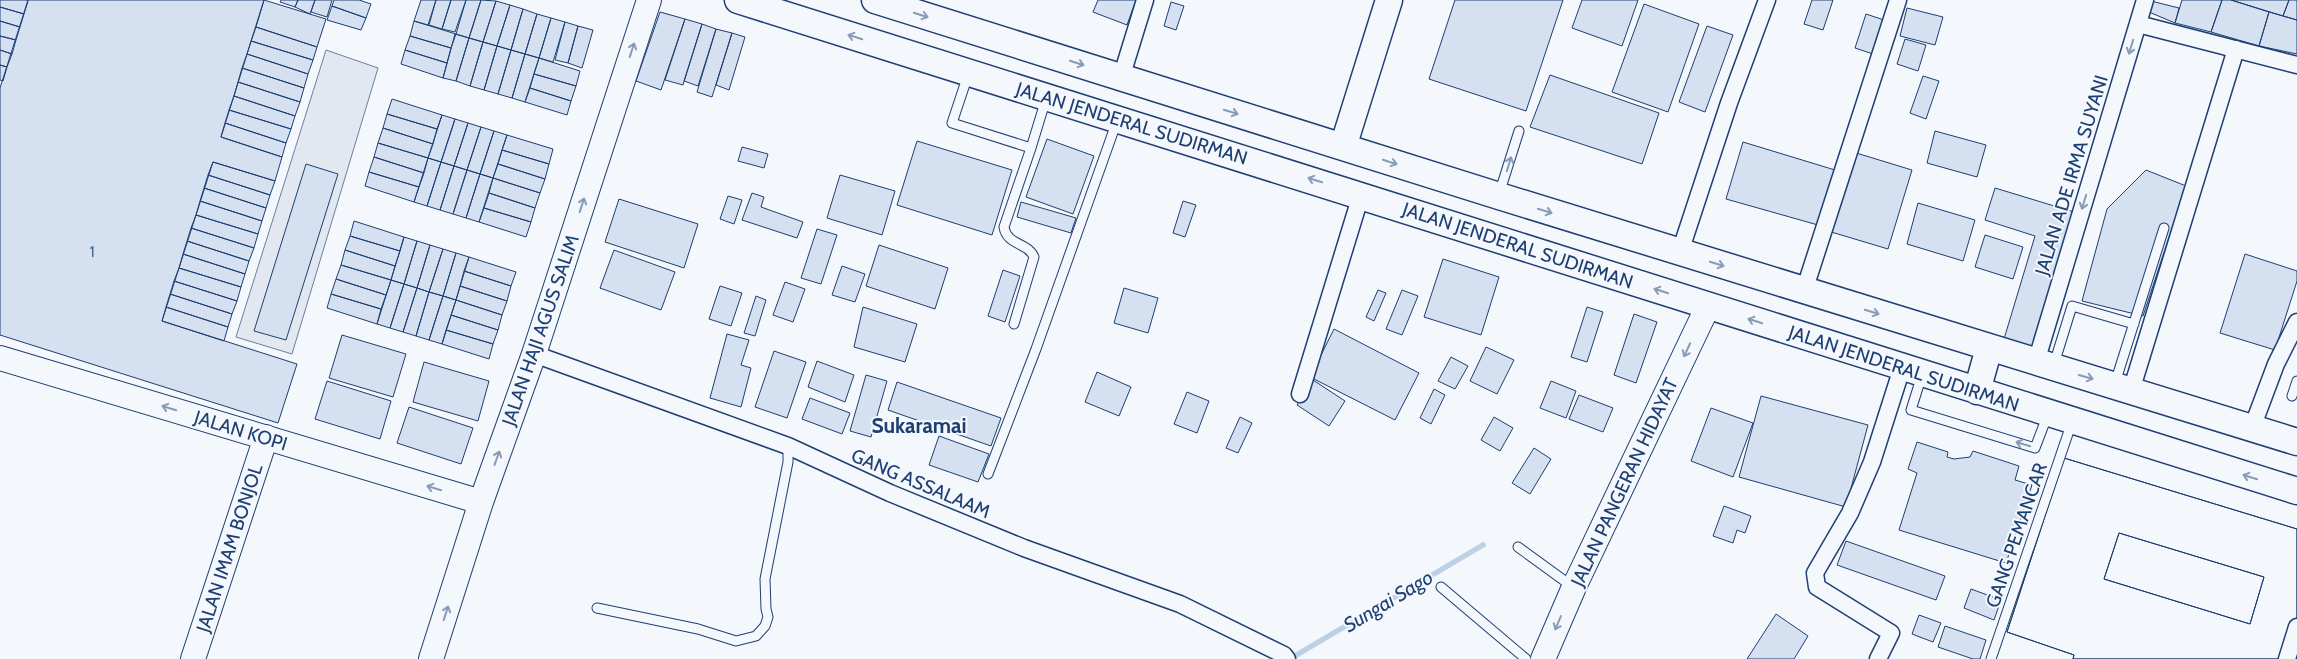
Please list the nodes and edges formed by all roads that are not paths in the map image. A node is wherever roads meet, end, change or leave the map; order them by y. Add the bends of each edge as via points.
1 (649, 0) edge
2 (738, 0) edge
3 (875, 0) edge
4 (1145, 0) edge
5 (1390, 0) edge
6 (1767, 0) edge
7 (1898, 0) edge
8 (2145, 0) edge
9 (2138, 24) junction
10 (2236, 49) junction
11 (2297, 65) edge
12 (968, 72) junction
13 (1121, 78) junction
14 (1047, 96) junction
15 (1118, 119) junction
16 (1519, 131) dead end
17 (1343, 147) junction
18 (1031, 148) junction
19 (1361, 195) junction
20 (1499, 196) junction
21 (2164, 228) dead end
22 (1680, 252) junction
23 (1804, 291) junction
24 (1708, 306) junction
25 (2297, 322) edge
26 (1014, 324) dead end
27 (2134, 324) junction
28 (1989, 348) junction
29 (534, 354) junction
30 (0, 358) edge
31 (2045, 365) junction
32 (1912, 372) junction
33 (2297, 381) edge
34 (2122, 388) junction
35 (1976, 391) junction
36 (1300, 394) dead end
37 (2292, 396) dead end
38 (2048, 414) junction
39 (2072, 421) junction
40 (2252, 428) junction
41 (266, 437) junction
42 (2297, 442) edge
43 (788, 446) junction
44 (988, 474) dead end
45 (2297, 492) edge
46 (481, 502) junction
47 (1518, 547) dead end
48 (1441, 587) dead end
49 (1574, 588) junction
50 (597, 608) dead end
51 (2297, 628) edge
52 (193, 659) edge
53 (431, 659) edge
54 (1287, 659) edge
55 (1526, 659) edge
56 (1543, 659) edge
57 (1878, 659) edge
58 (1991, 659) edge
59 (2287, 659) edge

29 -> 1 street, JALAN HAJI AGUS SALIM
12 -> 2 main road, JALAN JENDERAL SUDIRMAN
3 -> 13 main road, JALAN JENDERAL SUDIRMAN
4 - 13 street
5 - 17 main road
6 - 22 street
7 - 23 street
8 - 9 street, JALAN ADE IRMA SUYANI
9 - 10 street
9 -> 31 street, JALAN ADE IRMA SUYANI
10 - 11 street
10 - 34 street
12 - 14 main road, JALAN JENDERAL SUDIRMAN
12 - 18 lane via 952,123
13 -> 17 main road, JALAN JENDERAL SUDIRMAN
14 - 15 main road, JALAN JENDERAL SUDIRMAN
14 - 18 lane
19 -> 15 main road, JALAN JENDERAL SUDIRMAN
15 - 44 lane
20 -> 16 lane
17 -> 20 main road, JALAN JENDERAL SUDIRMAN
18 - 26 lane via 1004,227 1010,240 1029,250 1034,257
24 -> 19 main road, JALAN JENDERAL SUDIRMAN
19 - 36 street
20 -> 22 main road, JALAN JENDERAL SUDIRMAN
21 - 27 lane
22 -> 23 main road, JALAN JENDERAL SUDIRMAN
23 -> 28 main road, JALAN JENDERAL SUDIRMAN
32 -> 24 main road, JALAN JENDERAL SUDIRMAN
24 -> 49 street, JALAN PANGERAN HIDAYAT
25 - 40 street via 2276,364
27 - 31 lane via 2072,306
27 - 34 lane
28 - 31 main road, JALAN JENDERAL SUDIRMAN
28 - 35 main road
29 - 43 street, GANG ASSALAAM
46 -> 29 street, JALAN HAJI AGUS SALIM
41 -> 30 street, JALAN KOPI
31 -> 34 main road, JALAN JENDERAL SUDIRMAN
32 - 35 main road, JALAN JENDERAL SUDIRMAN
38 -> 32 lane via 2035,448 1911,410
32 - 57 street via 1850,513 1815,580 1817,587 1891,633
33 - 37 lane
34 - 40 main road, JALAN JENDERAL SUDIRMAN
35 - 38 main road, JALAN JENDERAL SUDIRMAN
38 - 39 main road, JALAN JENDERAL SUDIRMAN
45 -> 39 main road, JALAN JENDERAL SUDIRMAN
39 - 58 lane, GANG PEMANCAR
40 - 42 main road, JALAN JENDERAL SUDIRMAN
46 -> 41 street, JALAN KOPI
41 - 52 street, JALAN IMAM BONJOL
43 - 50 lane via 788,462 765,579 768,617 756,636 736,641 698,629
43 - 54 street, GANG ASSALAAM via 890,493 1024,548 1180,604
53 -> 46 street, JALAN HAJI AGUS SALIM
47 - 49 lane
48 - 55 lane
49 -> 56 street, JALAN PANGERAN HIDAYAT
51 - 59 street

